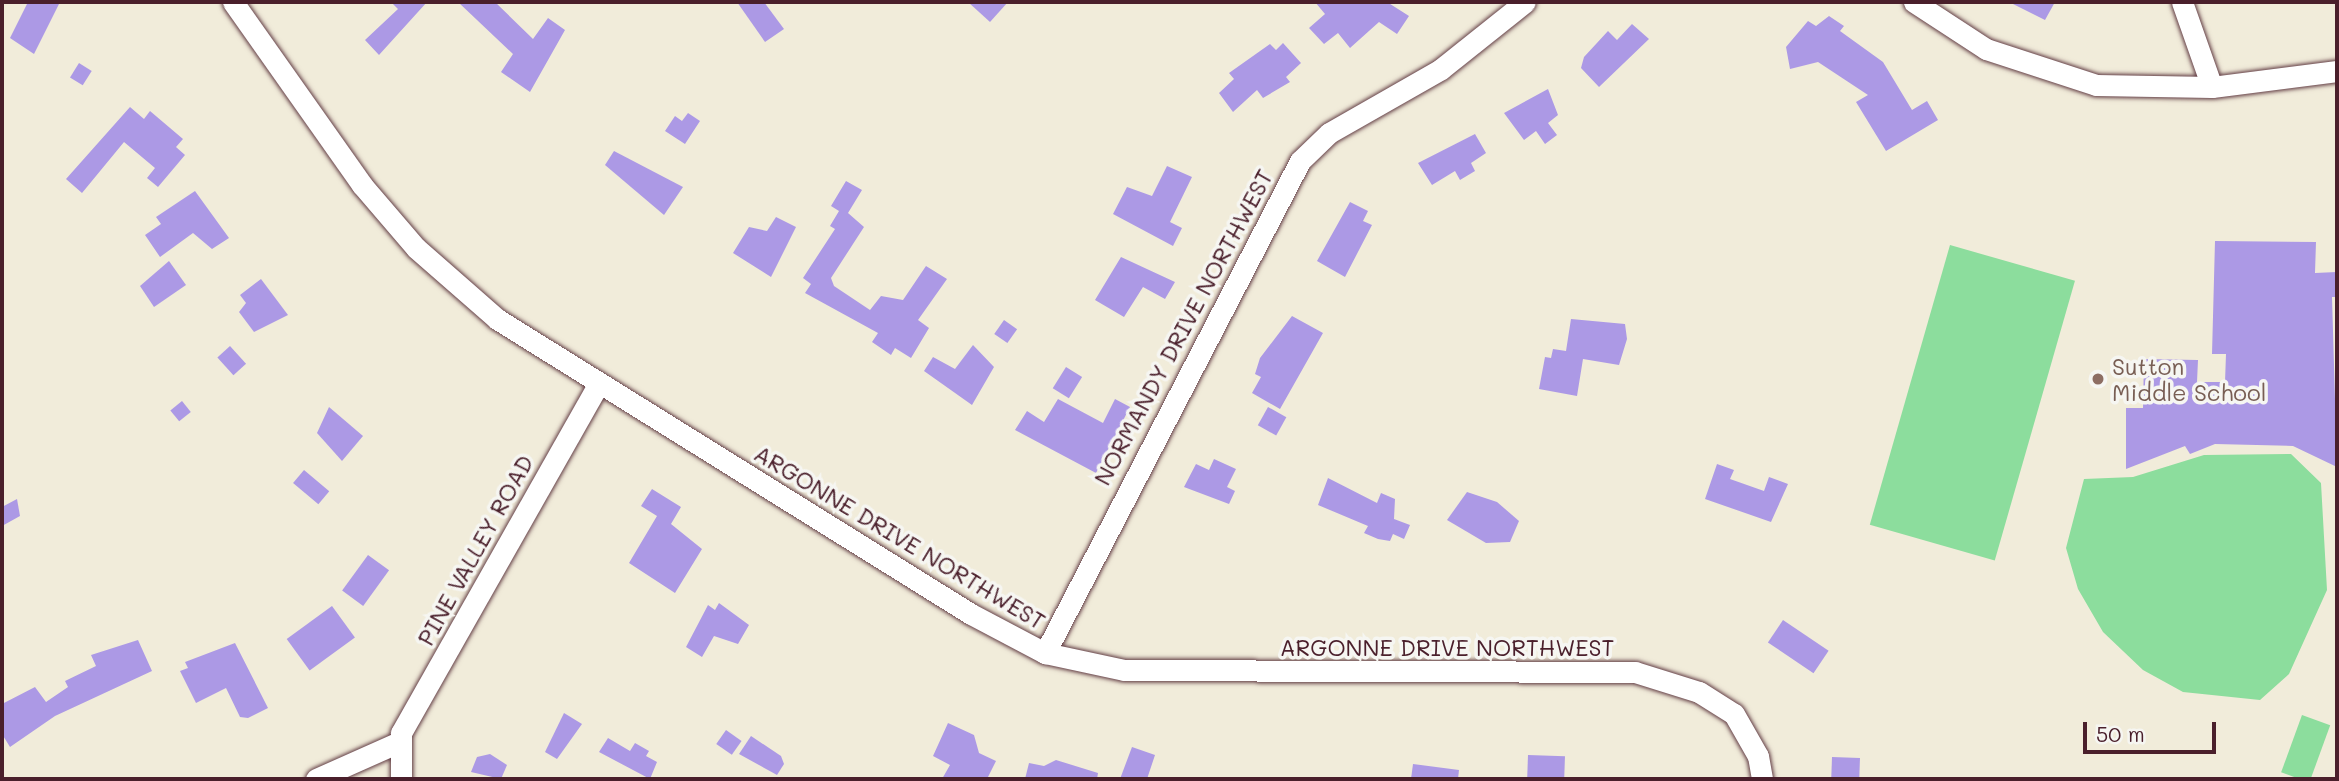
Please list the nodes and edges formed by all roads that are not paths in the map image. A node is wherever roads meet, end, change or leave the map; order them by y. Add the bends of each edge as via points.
1 (233, 2) edge
2 (1525, 2) edge
3 (1914, 2) edge
4 (2182, 2) edge
5 (2337, 71) edge
6 (2212, 87) junction
7 (598, 385) junction
8 (1045, 653) junction
9 (399, 742) junction
10 (316, 779) edge
11 (401, 779) edge
12 (1762, 779) edge

1 - 7 street, ARGONNE DRIVE NORTHWEST via 362,185 416,248 497,319
2 - 8 street, NORMANDY DRIVE NORTHWEST via 1441,69 1329,134 1300,161
3 - 6 street via 1986,49 2040,71 2124,88
4 - 6 street
5 - 6 street
7 - 8 street, ARGONNE DRIVE NORTHWEST
7 - 9 street, PINE VALLEY ROAD
8 - 12 street, ARGONNE DRIVE NORTHWEST via 1124,670 1635,672 1699,692 1734,714 1758,755
9 - 10 street
9 - 11 street

